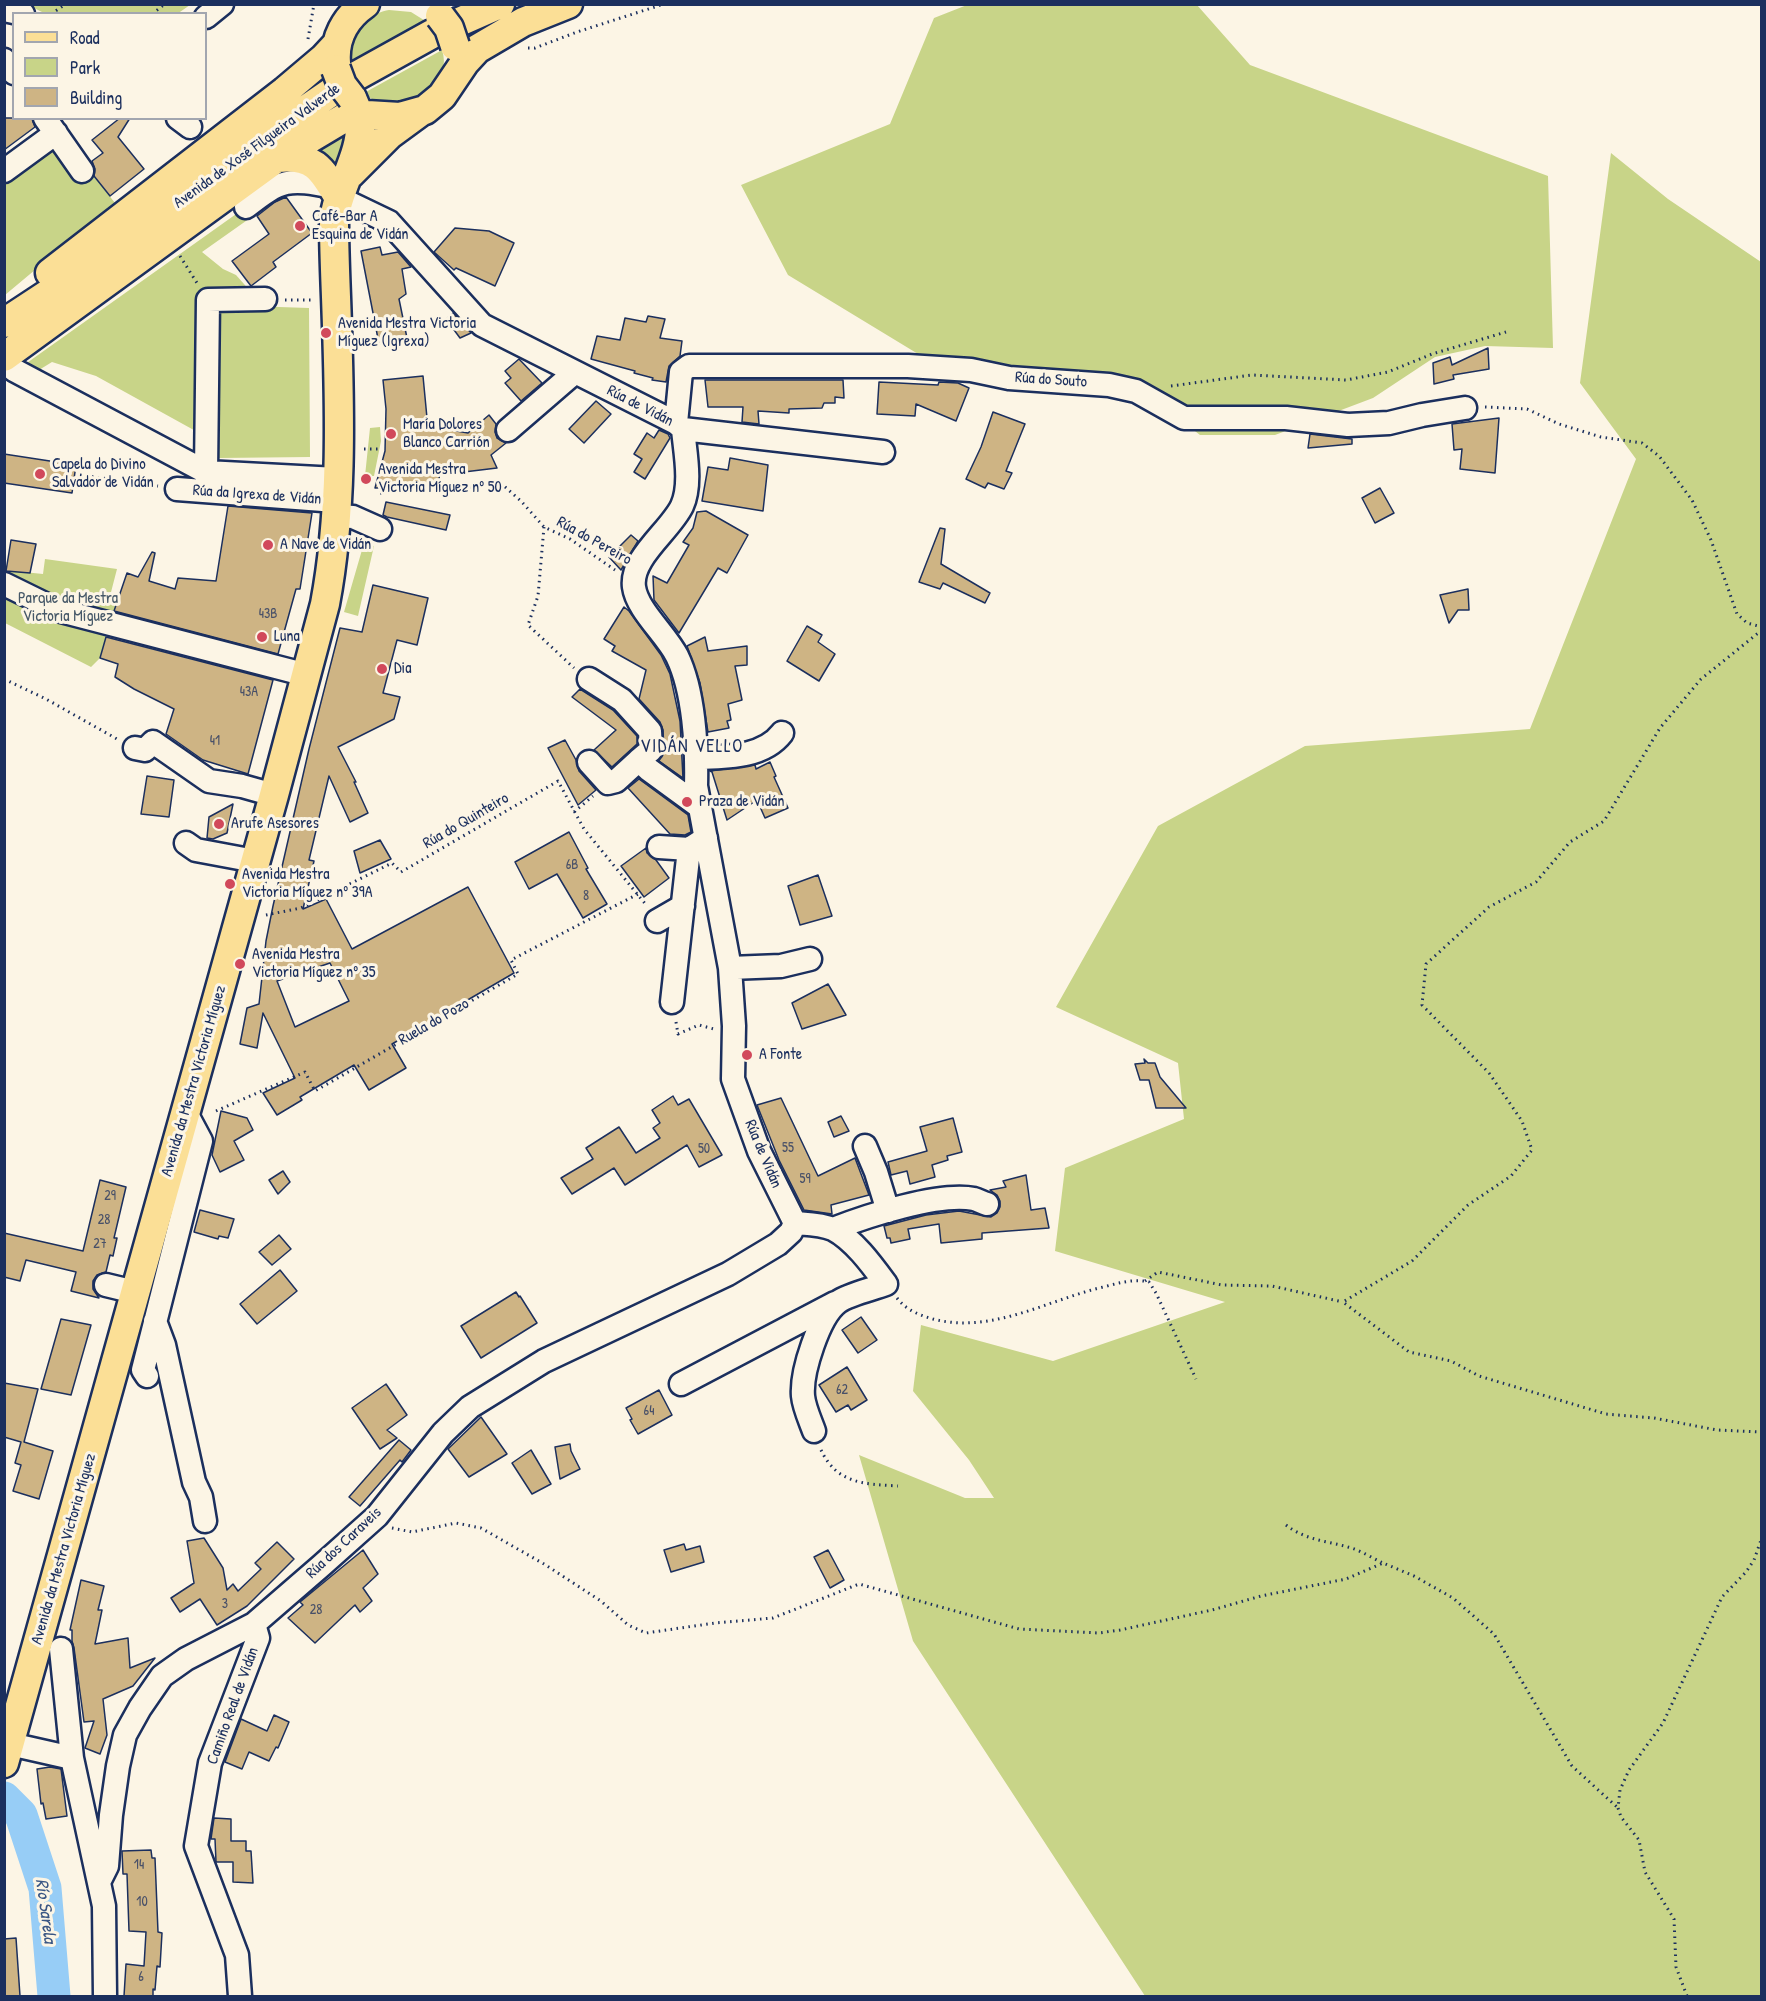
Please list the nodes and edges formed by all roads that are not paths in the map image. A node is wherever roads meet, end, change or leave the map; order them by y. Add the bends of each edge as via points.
1 (222, 4) edge
2 (500, 4) edge
3 (568, 4) edge
4 (355, 6) edge
5 (433, 10) edge
6 (207, 16) edge
7 (337, 50) junction
8 (450, 84) junction
9 (365, 110) junction
10 (421, 111) junction
11 (51, 126) edge
12 (277, 158) junction
13 (4, 171) edge
14 (82, 171) dead end
15 (339, 188) junction
16 (246, 207) dead end
17 (265, 299) road end
18 (4, 310) edge
19 (7, 347) edge
20 (574, 373) junction
21 (1465, 408) road end
22 (680, 426) junction
23 (508, 430) dead end
24 (883, 452) dead end
25 (177, 489) road end
26 (210, 489) junction
27 (336, 499) junction
28 (380, 529) dead end
29 (4, 584) edge
30 (307, 675) junction
31 (589, 679) road end
32 (782, 733) dead end
33 (135, 748) road end
34 (697, 758) junction
35 (639, 760) junction
36 (589, 762) dead end
37 (274, 795) junction
38 (700, 807) junction
39 (186, 843) dead end
40 (698, 844) junction
41 (659, 847) dead end
42 (255, 861) junction
43 (683, 906) junction
44 (657, 921) dead end
45 (810, 959) dead end
46 (730, 968) junction
47 (672, 1002) road end
48 (185, 1111) junction
49 (865, 1146) dead end
50 (987, 1204) dead end
51 (888, 1211) junction
52 (795, 1223) junction
53 (833, 1229) junction
54 (106, 1285) dead end
55 (135, 1292) junction
56 (839, 1301) junction
57 (155, 1321) junction
58 (147, 1376) dead end
59 (681, 1384) dead end
60 (814, 1431) road end
61 (205, 1521) dead end
62 (254, 1624) junction
63 (61, 1649) dead end
64 (11, 1709) edge
65 (7, 1755) edge
66 (72, 1758) junction
67 (99, 1882) junction
68 (105, 1996) edge
69 (240, 1996) edge

1 - 6 street
2 - 19 main road, Avenida de Xosé Filgueira Valverde via 400,51 285,123 118,248
3 - 8 main road via 523,22 488,42 470,55
4 - 7 main road
5 - 8 main road, bridge via 449,28 455,46 456,63
7 - 9 main road, bridge via 342,85
7 - 18 main road
8 - 10 main road via 437,101
9 - 10 main road via 400,117
9 - 12 main road via 341,119
9 - 15 main road, Avenida da Mestra Victoria Míguez
10 - 15 main road via 389,135
11 - 13 street
11 - 14 street
12 - 15 main road via 311,161
12 - 19 main road
15 - 16 street, Rúa de Vidán via 294,181 279,184
15 - 20 street, Rúa de Vidán via 389,222 482,325
15 - 27 main road, Avenida da Mestra Victoria Míguez via 334,229 338,329
17 - 26 street via 208,300
19 - 26 street via 14,370
20 - 22 street, Rúa de Vidán
20 - 23 street
21 - 22 street, Rúa do Souto via 1389,423 1348,425 1286,418 1184,418 1136,391 1109,385 1009,378 971,370 909,366 689,366 681,372
22 - 24 street
22 - 34 street, Rúa de Vidán via 687,481 683,504 639,563 634,587 678,657 691,703
25 - 26 street, Rúa da Igrexa de Vidán
26 - 27 street, Rúa da Igrexa de Vidán
27 - 28 street, Rúa da Igrexa de Vidán via 353,517
27 - 30 main road, Avenida da Mestra Victoria Míguez via 330,577
29 - 30 street via 57,610
30 - 37 main road, Avenida da Mestra Victoria Míguez
31 - 35 street via 622,700 650,731 651,750
32 - 34 street via 761,750
33 - 37 street via 145,750 153,741 209,781
34 - 38 street, Rúa de Vidán
35 - 36 street via 616,781 608,783
35 - 38 street
37 - 42 main road, Avenida da Mestra Victoria Míguez
38 - 40 street, Rúa de Vidán
39 - 42 street via 196,850
40 - 41 street
40 - 43 street
40 - 46 street, Rúa de Vidán
42 - 48 main road, Avenida da Mestra Victoria Míguez
43 - 44 street
43 - 47 street
45 - 46 street via 781,966
46 - 52 street, Rúa de Vidán via 733,1079 759,1151
48 - 55 main road, Avenida da Mestra Victoria Míguez
48 - 57 street via 201,1141
49 - 51 street
50 - 51 street via 974,1199 949,1199
51 - 53 street
52 - 53 street
52 - 62 street, Rúa dos Caraveis via 778,1244 728,1274 544,1361 470,1407 443,1433 377,1516
53 - 56 street via 855,1247 886,1284
54 - 55 street
55 - 64 main road, Avenida da Mestra Victoria Míguez
56 - 59 street
56 - 60 street via 820,1329 804,1376 802,1396
57 - 58 street via 143,1370
57 - 61 street
62 - 67 street, Rúa dos Caraveis via 162,1676 140,1708 125,1735 107,1866
62 - 69 street, Camiño Real de Vidán via 258,1638 210,1763 196,1846 237,1955
63 - 66 street
64 - 65 main road, Avenida da Mestra Victoria Míguez
65 - 66 street
66 - 67 street
67 - 68 street, Rúa dos Caraveis via 104,1906

